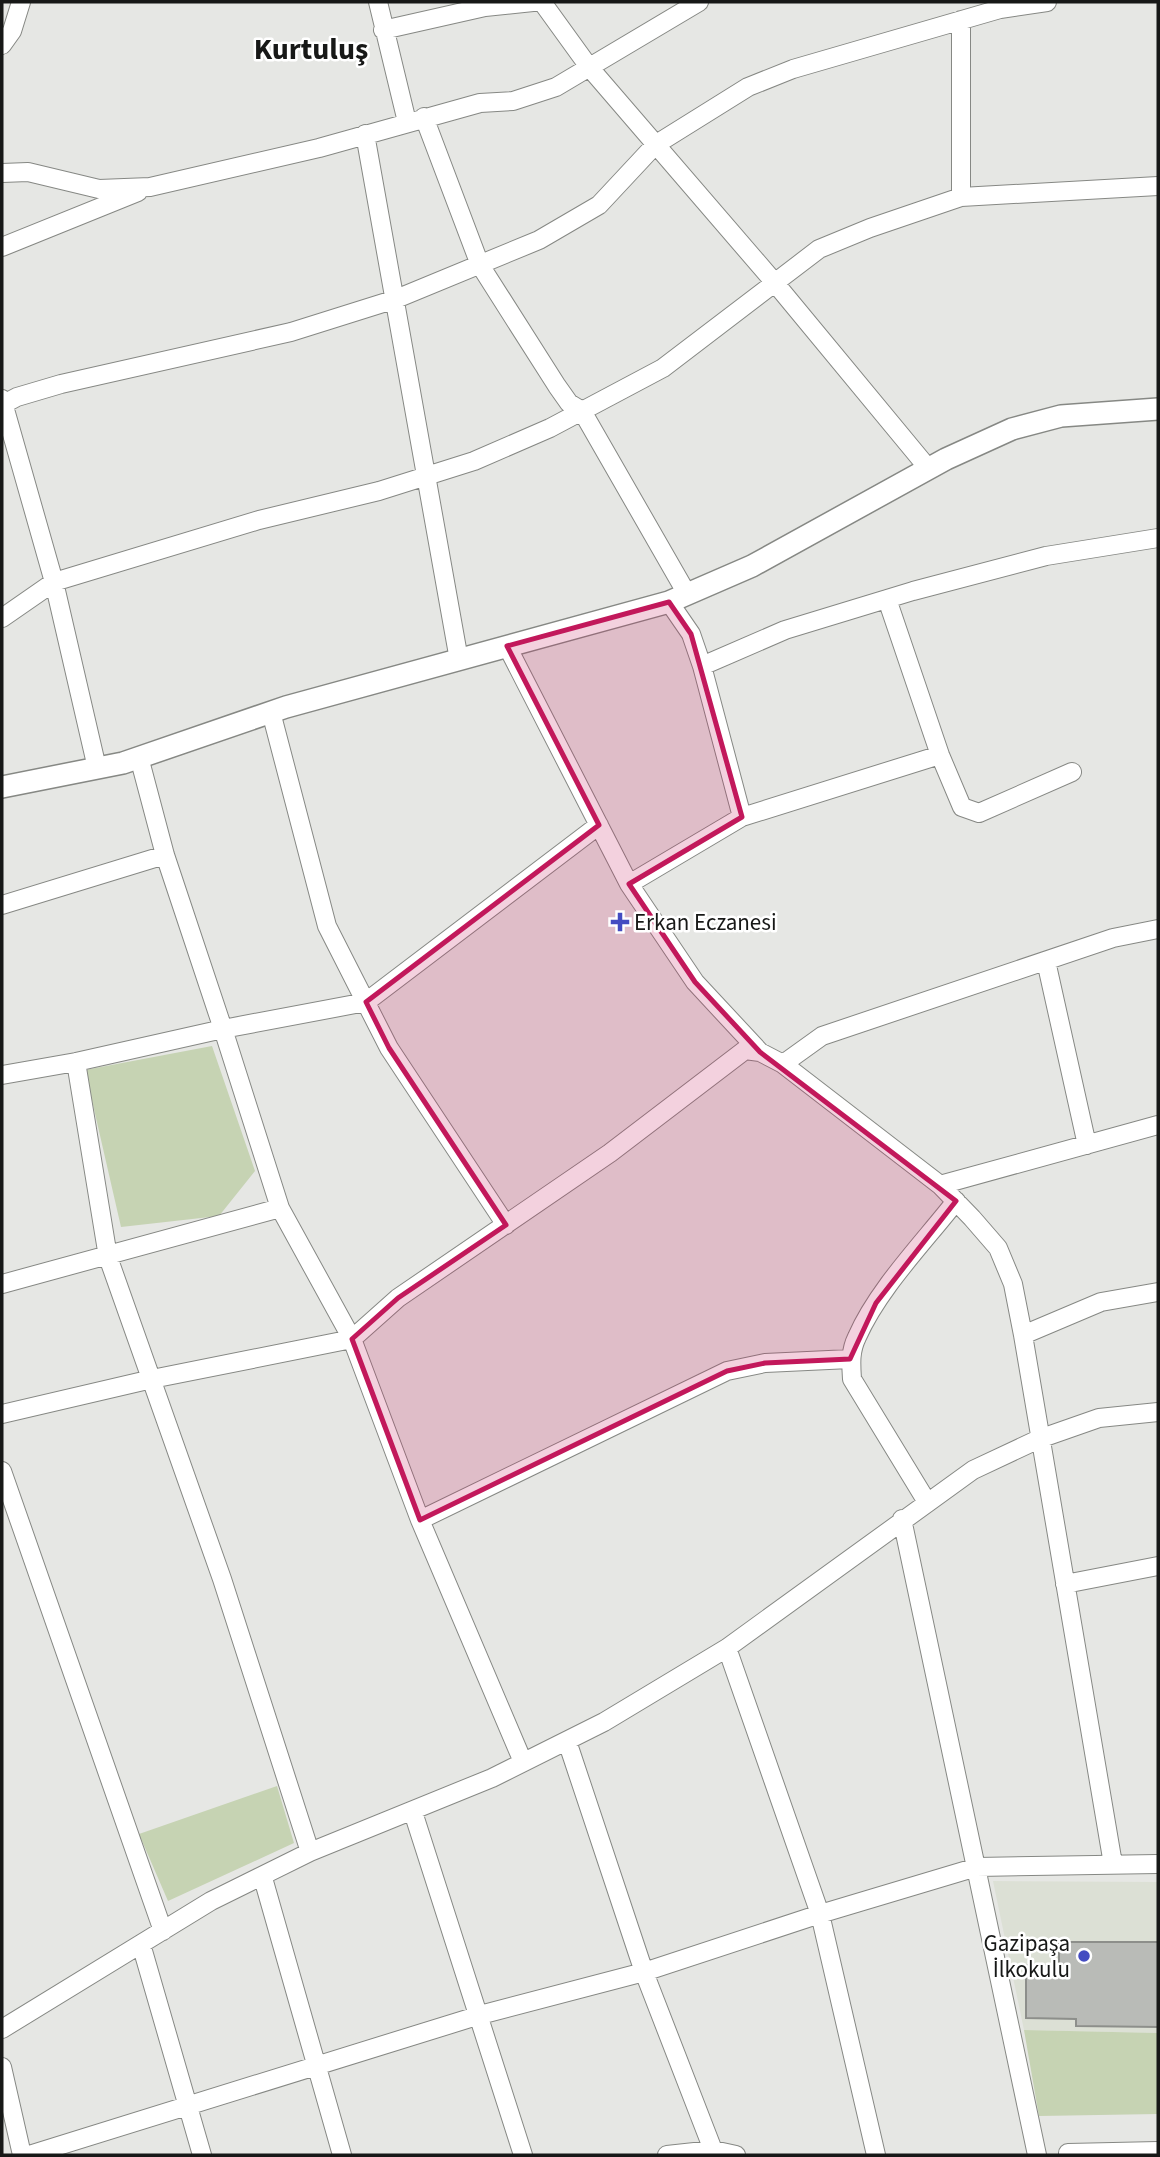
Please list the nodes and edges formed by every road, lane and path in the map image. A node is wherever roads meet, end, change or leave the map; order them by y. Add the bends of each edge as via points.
1 (21, 2) edge
2 (378, 2) edge
3 (533, 2) edge
4 (542, 2) edge
5 (699, 2) edge
6 (1047, 2) edge
7 (961, 20) junction
8 (383, 30) junction
9 (2, 46) edge
10 (589, 67) junction
11 (416, 120) junction
12 (365, 134) junction
13 (655, 145) junction
14 (2, 173) edge
15 (1158, 186) edge
16 (150, 187) junction
17 (961, 197) junction
18 (2, 247) edge
19 (480, 265) junction
20 (775, 283) junction
21 (396, 299) junction
22 (2, 403) edge
23 (1158, 409) edge
24 (582, 411) junction
25 (928, 468) junction
26 (426, 476) junction
27 (1158, 538) edge
28 (54, 582) junction
29 (678, 598) junction
30 (887, 599) junction
31 (2, 618) edge
32 (508, 646) junction
33 (458, 660) junction
34 (702, 666) junction
35 (271, 712) junction
36 (940, 755) junction
37 (139, 757) junction
38 (97, 768) junction
39 (1072, 772) dead end
40 (2, 787) edge
41 (742, 817) junction
42 (599, 825) junction
43 (165, 855) junction
44 (629, 884) junction
45 (2, 905) edge
46 (1158, 929) edge
47 (1046, 961) junction
48 (366, 1002) junction
49 (223, 1029) junction
50 (760, 1052) junction
51 (76, 1062) junction
52 (783, 1064) junction
53 (2, 1075) edge
54 (1158, 1125) edge
55 (1087, 1145) junction
56 (940, 1185) junction
57 (956, 1201) junction
58 (280, 1208) junction
59 (506, 1225) junction
60 (108, 1257) junction
61 (2, 1284) edge
62 (1158, 1292) edge
63 (1023, 1335) junction
64 (352, 1339) junction
65 (850, 1359) junction
66 (152, 1379) junction
67 (1158, 1412) edge
68 (2, 1414) edge
69 (1039, 1439) junction
70 (2, 1471) edge
71 (926, 1502) junction
72 (902, 1519) junction
73 (420, 1520) junction
74 (1158, 1566) edge
75 (1065, 1584) junction
76 (727, 1648) junction
77 (567, 1741) junction
78 (523, 1762) junction
79 (413, 1812) junction
80 (310, 1852) junction
81 (1113, 1864) junction
82 (1158, 1864) edge
83 (977, 1867) junction
84 (263, 1878) junction
85 (820, 1914) junction
86 (163, 1931) junction
87 (141, 1944) junction
88 (644, 1972) junction
89 (480, 2015) junction
90 (2, 2029) edge
91 (314, 2065) junction
92 (2, 2067) edge
93 (186, 2106) junction
94 (713, 2150) junction
95 (1158, 2151) edge
96 (1068, 2153) dead end
97 (22, 2155) edge
98 (29, 2155) edge
99 (202, 2155) edge
100 (342, 2155) edge
101 (523, 2155) edge
102 (667, 2155) edge
103 (736, 2155) edge
104 (876, 2155) edge
105 (1037, 2155) edge

1 - 9 street via 12,32
2 - 8 street
3 - 8 street via 485,7
4 - 10 street
5 - 10 street
6 - 7 street
7 - 13 street via 793,69 748,88
7 - 17 street
8 - 11 street
10 - 11 street via 556,87 513,101 480,103
10 - 13 street
11 - 12 street
11 - 19 street
12 - 16 street
12 - 21 street
13 - 19 street via 599,205 539,240
13 - 20 street
14 - 16 street via 28,172 99,189
15 - 17 street
16 - 18 street
17 - 20 street via 819,249
19 - 21 street
19 - 24 street via 557,386 569,403
20 - 24 street via 663,368
20 - 25 street
21 - 22 street via 291,332 61,384
21 - 26 street
22 - 28 street
23 - 25 main road via 1061,416 1012,429
24 - 26 street via 474,461
24 - 29 street
25 - 29 main road via 752,566
26 - 28 street
26 - 33 street
27 - 30 street via 1046,556
28 - 31 street
28 - 38 street
29 - 32 main road
29 - 34 street
30 - 34 street via 785,630
30 - 36 street
32 - 33 main road
32 - 42 street
33 - 35 main road
34 - 41 street
35 - 37 main road
35 - 48 street via 327,926
36 - 39 street via 962,807 975,813
36 - 41 street
37 - 38 main road
37 - 43 street
38 - 40 main road
41 - 44 street
42 - 44 street
42 - 48 street
43 - 45 street
43 - 49 street
44 - 50 street via 695,982
46 - 47 street
47 - 52 street via 822,1036
47 - 55 street
48 - 49 street
48 - 59 street via 389,1048
49 - 51 street
49 - 58 street
50 - 52 street
50 - 59 street via 745,1050
51 - 53 street
51 - 60 street
52 - 56 street
54 - 55 street
55 - 56 street
56 - 57 street
57 - 63 street via 998,1248 1013,1284
57 - 65 street via 876,1303 856,1337
58 - 60 street
58 - 64 street
59 - 64 street via 398,1298
60 - 61 street
60 - 66 street
62 - 63 street via 1101,1302
63 - 69 street
64 - 66 street
64 - 73 street
65 - 71 street via 852,1379
65 - 73 street via 765,1363 727,1371
66 - 68 street
66 - 80 street
67 - 69 street via 1099,1418
69 - 71 street via 973,1470
69 - 75 street
70 - 86 street
71 - 72 street
72 - 76 street
72 - 83 street
73 - 78 street
74 - 75 street
75 - 81 street
76 - 77 street
76 - 85 street
77 - 78 street
77 - 88 street
78 - 79 street
79 - 80 street
79 - 89 street
80 - 84 street
81 - 82 street
81 - 83 street
83 - 85 street
83 - 105 street
84 - 86 street via 211,1901
84 - 91 street
85 - 88 street
85 - 104 street
86 - 87 street
87 - 90 street
87 - 93 street
88 - 89 street
88 - 94 street
89 - 91 street
89 - 101 street
91 - 93 street
91 - 100 street
92 - 97 street
93 - 98 street
93 - 99 street
94 - 102 street
94 - 103 street
95 - 96 street

